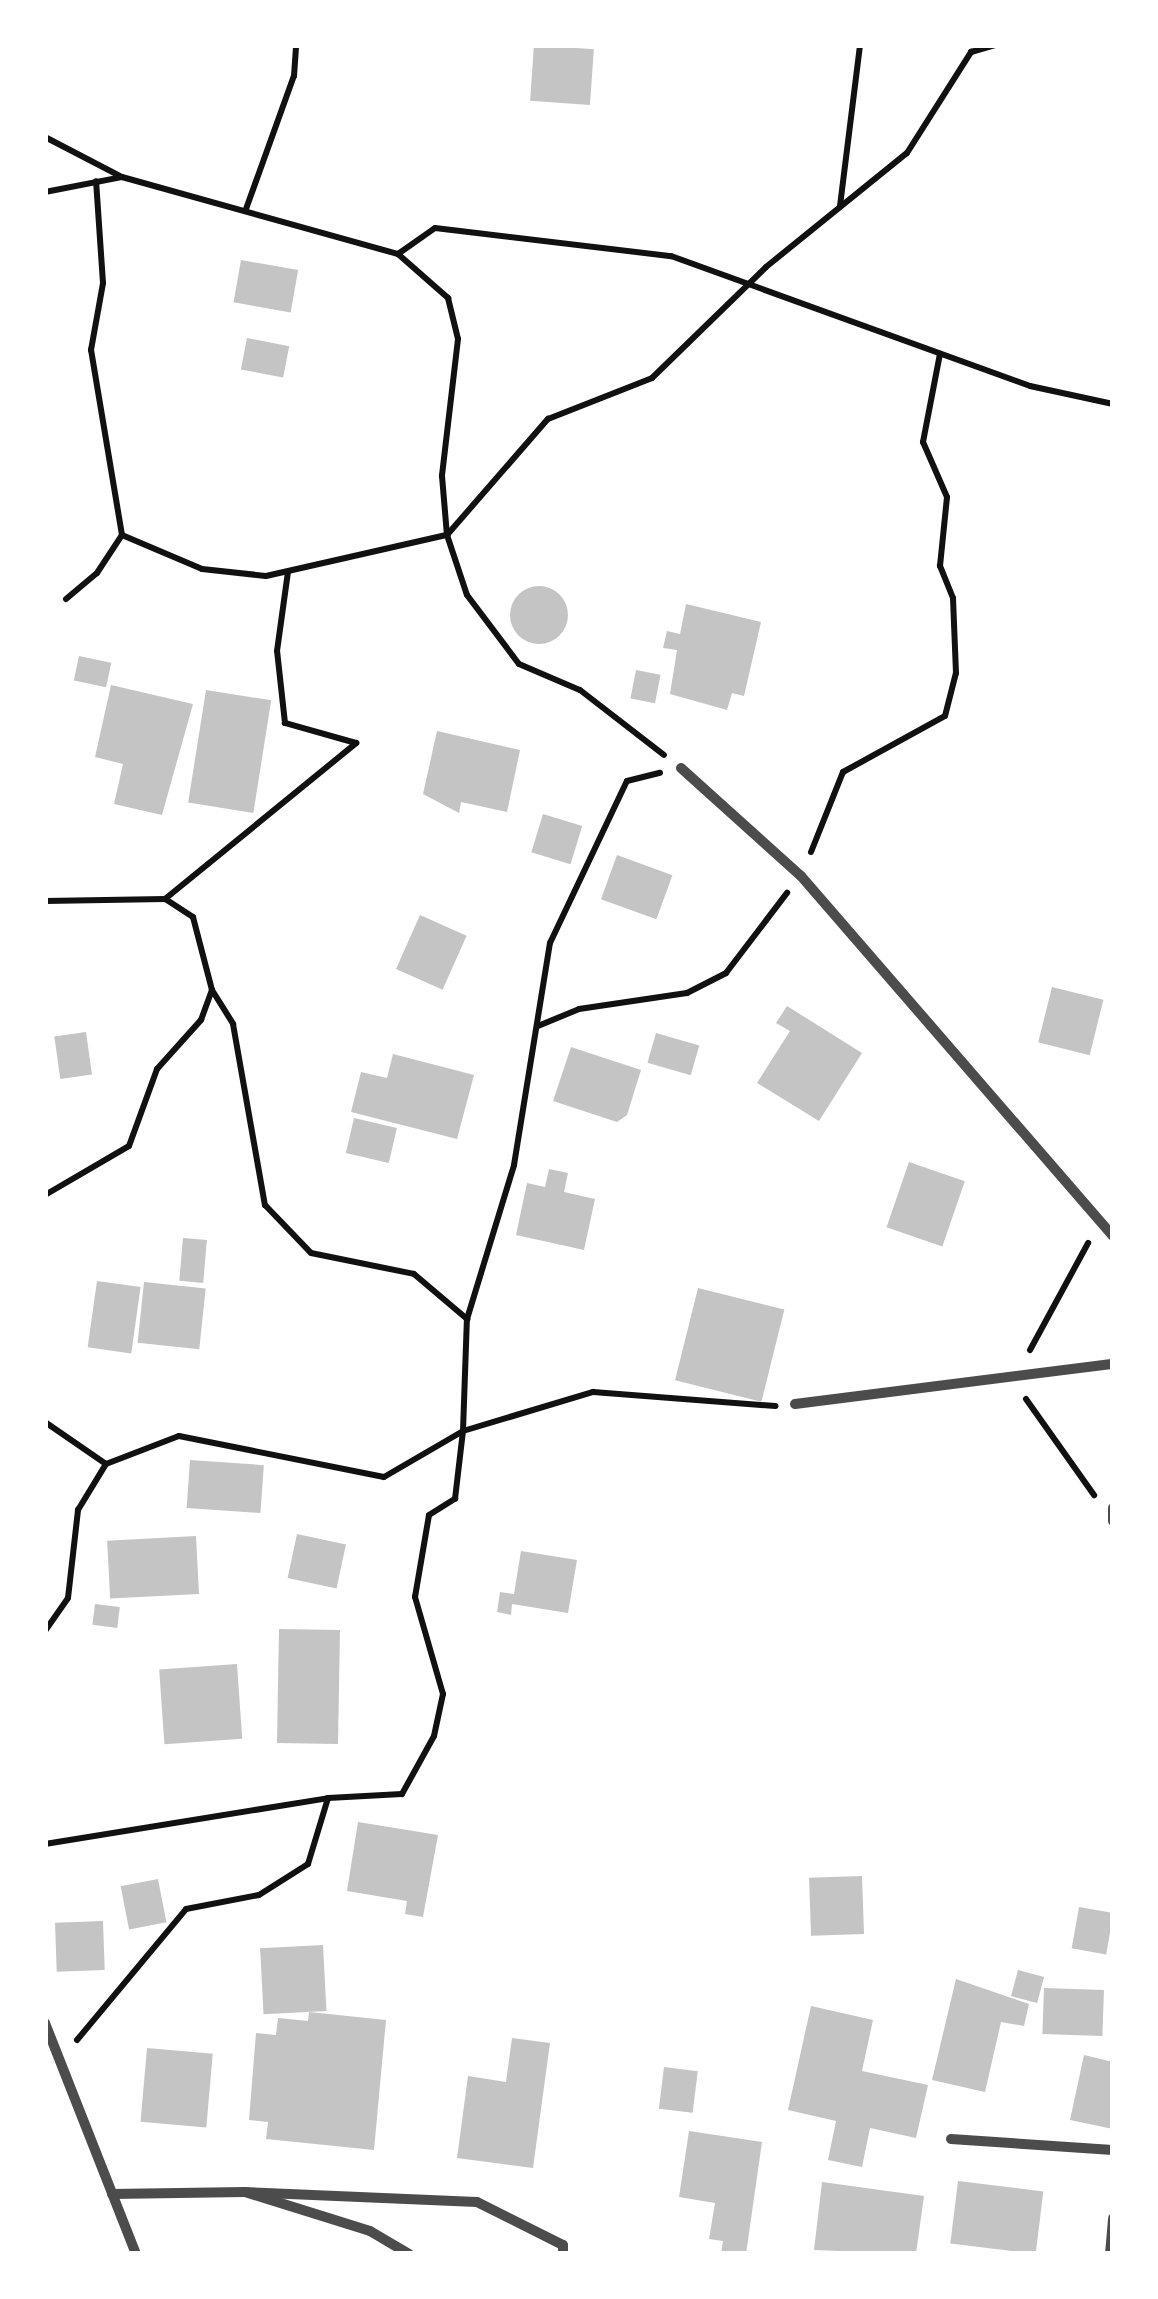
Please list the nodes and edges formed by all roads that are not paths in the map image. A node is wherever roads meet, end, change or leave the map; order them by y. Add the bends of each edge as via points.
1 (681, 768) road end
2 (1113, 1236) edge
3 (1113, 1364) edge
4 (796, 1404) road end
5 (45, 2024) edge
6 (951, 2139) dead end
7 (1113, 2150) edge
8 (244, 2192) junction
9 (112, 2194) junction
10 (1113, 2218) edge
11 (136, 2254) edge
12 (409, 2254) edge
13 (563, 2254) edge
14 (1110, 2254) edge

1 - 2 street via 801,876
3 - 4 street
5 - 9 street
6 - 7 street
8 - 9 street
8 - 12 street via 370,2231
8 - 13 street via 477,2202 563,2245
9 - 11 street
10 - 14 street

